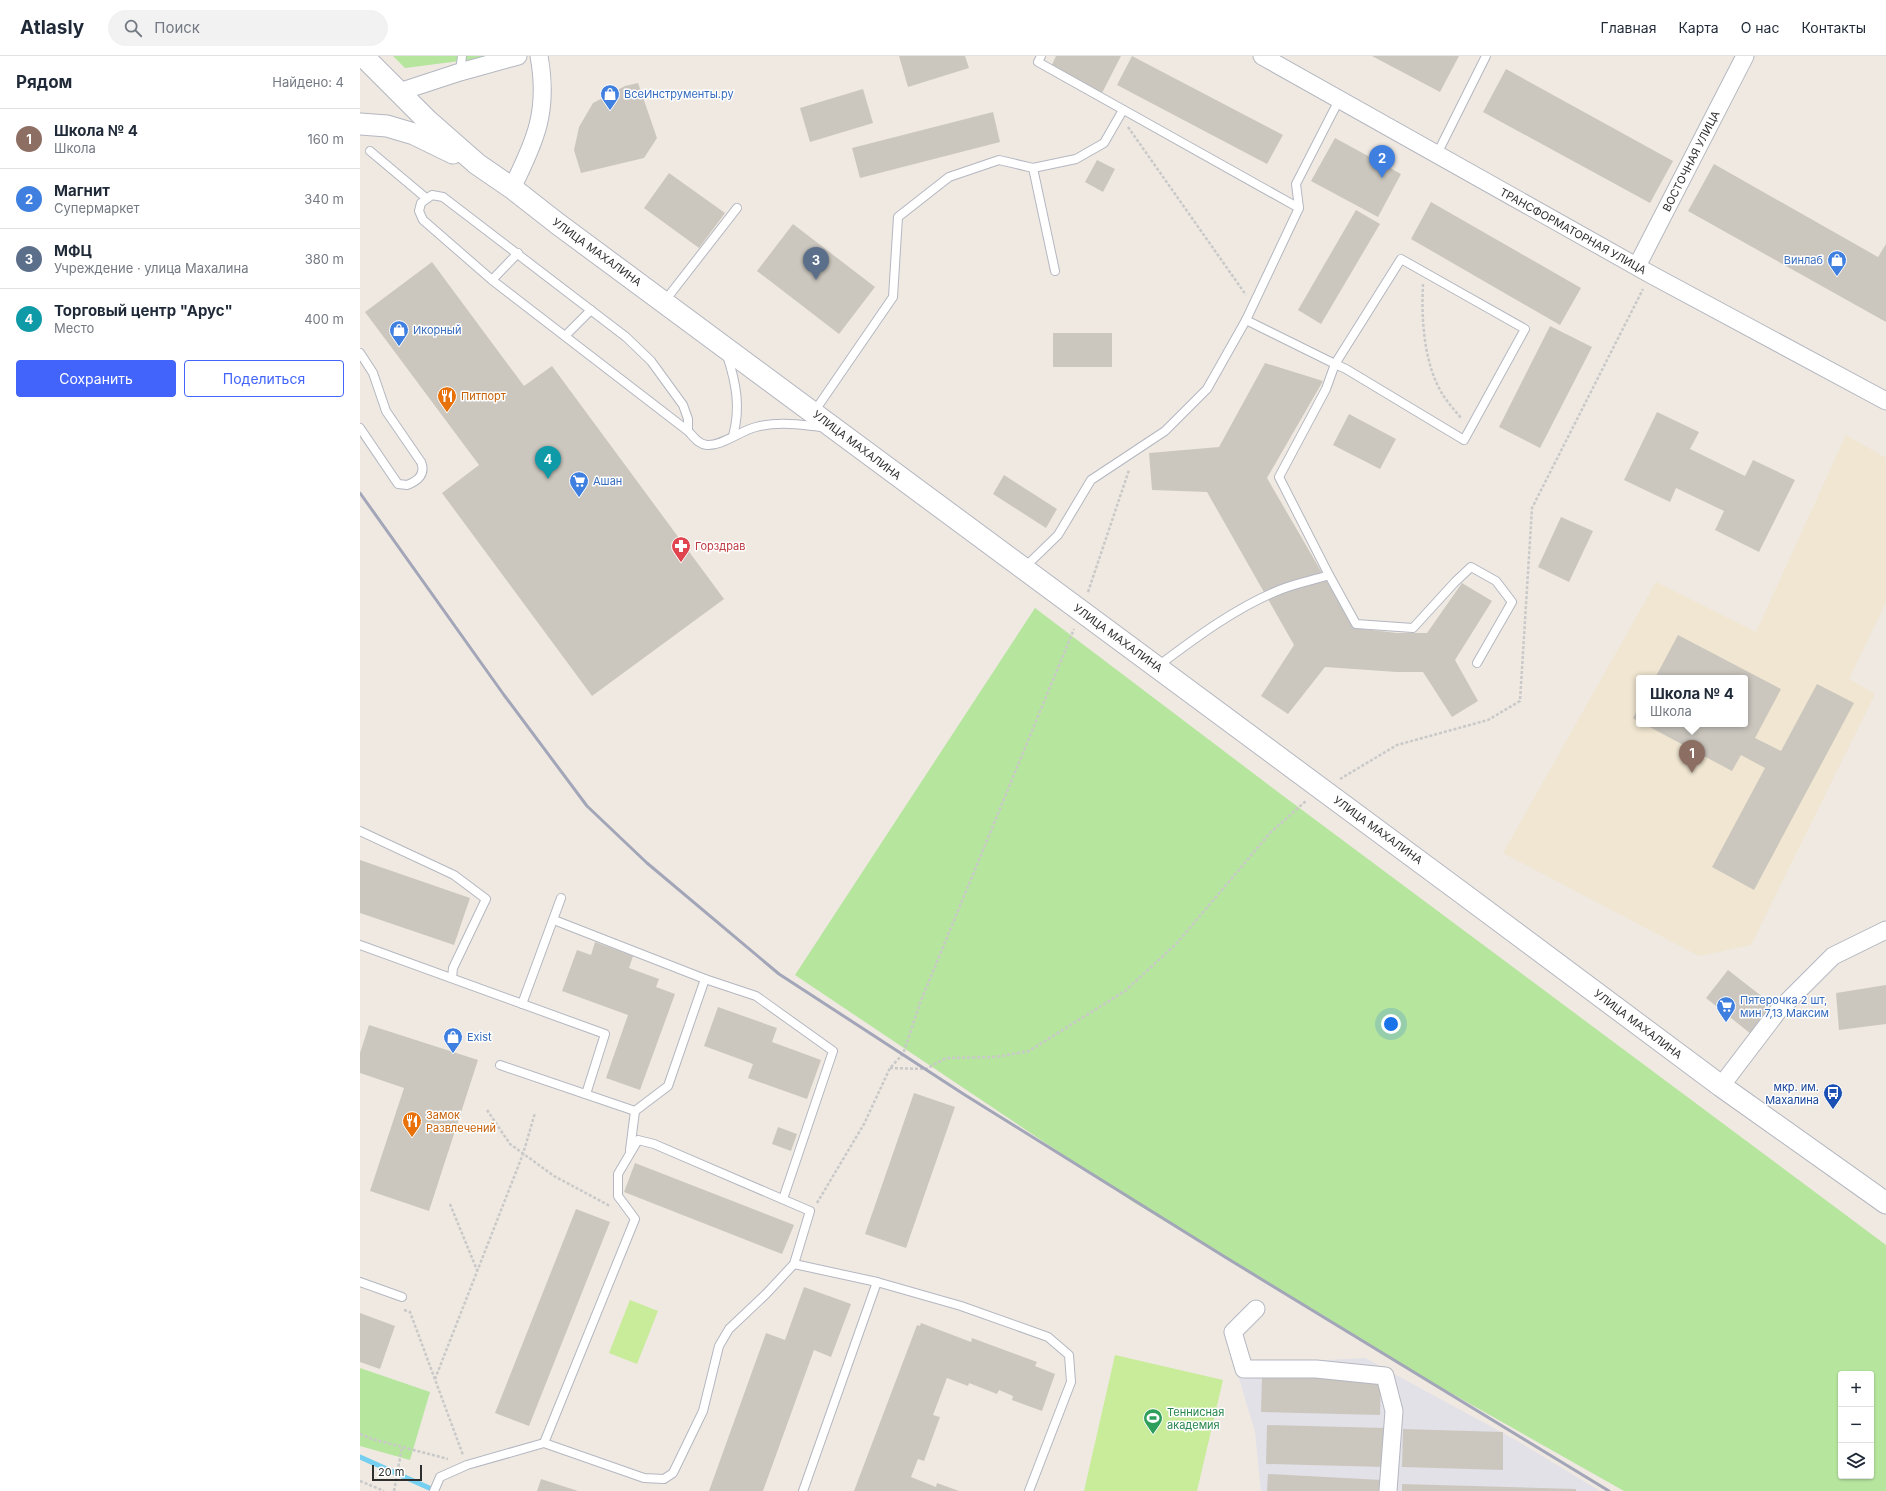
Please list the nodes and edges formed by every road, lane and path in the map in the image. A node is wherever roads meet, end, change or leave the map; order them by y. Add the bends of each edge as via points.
1 (363, 56) edge
2 (518, 56) edge
3 (539, 56) edge
4 (1041, 56) edge
5 (1262, 56) edge
6 (1486, 56) edge
7 (1745, 56) edge
8 (461, 64) edge
9 (400, 92) junction
10 (1339, 100) junction
11 (1122, 113) junction
12 (360, 124) edge
13 (370, 151) dead end
14 (1437, 154) junction
15 (478, 164) junction
16 (1033, 168) junction
17 (512, 188) junction
18 (426, 198) junction
19 (737, 208) dead end
20 (1299, 208) junction
21 (518, 253) junction
22 (1644, 270) junction
23 (1055, 271) dead end
24 (1424, 272) junction
25 (492, 280) junction
26 (664, 302) junction
27 (1253, 305) junction
28 (591, 310) junction
29 (1246, 320) junction
30 (565, 336) junction
31 (725, 347) junction
32 (360, 353) edge
33 (1335, 364) junction
34 (1886, 401) edge
35 (814, 413) junction
36 (360, 428) edge
37 (834, 428) junction
38 (688, 431) junction
39 (1468, 431) junction
40 (733, 436) junction
41 (1138, 449) junction
42 (1024, 568) junction
43 (1329, 575) junction
44 (1082, 611) junction
45 (1477, 663) dead end
46 (1157, 666) junction
47 (1323, 790) junction
48 (360, 831) edge
49 (561, 898) dead end
50 (554, 920) junction
51 (1886, 930) edge
52 (360, 944) edge
53 (452, 978) junction
54 (705, 979) junction
55 (522, 1004) junction
56 (500, 1065) dead end
57 (890, 1068) junction
58 (1722, 1086) junction
59 (586, 1094) junction
60 (487, 1110) dead end
61 (635, 1111) junction
62 (535, 1113) dead end
63 (630, 1152) junction
64 (523, 1154) junction
65 (783, 1199) junction
66 (1886, 1203) edge
67 (450, 1204) dead end
68 (810, 1211) junction
69 (635, 1219) junction
70 (794, 1264) junction
71 (477, 1271) junction
72 (360, 1282) edge
73 (877, 1282) junction
74 (402, 1297) dead end
75 (403, 1309) dead end
76 (1256, 1309) dead end
77 (435, 1378) junction
78 (360, 1434) edge
79 (544, 1443) junction
80 (402, 1447) junction
81 (467, 1465) junction
82 (360, 1481) edge
83 (384, 1491) edge
84 (394, 1491) edge
85 (434, 1491) edge
86 (803, 1491) edge
87 (1029, 1491) edge
88 (1388, 1491) edge

1 - 9 street, УЛИЦА МАХАЛИНА
2 - 8 street
3 - 17 street via 543,92 541,117 528,157
4 - 11 lane via 1038,62
5 - 10 street, ТРАНСФОРМАТОРНАЯ УЛИЦА
6 - 14 lane
7 - 22 street, ВОСТОЧНАЯ УЛИЦА
8 - 9 street
9 - 15 street, УЛИЦА МАХАЛИНА via 428,121
10 - 14 street, ТРАНСФОРМАТОРНАЯ УЛИЦА
10 - 20 lane via 1296,184
11 - 16 lane via 1104,143 1076,159
11 - 20 lane
11 - 27 path
12 - 15 street via 387,126 414,134
13 - 18 lane
14 - 22 street, ТРАНСФОРМАТОРНАЯ УЛИЦА
15 - 17 street, УЛИЦА МАХАЛИНА
16 - 23 lane
16 - 35 lane via 999,160 949,177 898,218 893,297
17 - 26 street, УЛИЦА МАХАЛИНА
18 - 21 lane via 436,194 443,197
18 - 25 lane via 419,207 423,220
19 - 26 lane
20 - 27 lane
21 - 25 lane
21 - 28 lane
22 - 34 street, ТРАНСФОРМАТОРНАЯ УЛИЦА
22 - 47 path via 1532,508 1520,701 1488,720 1397,745
24 - 33 lane via 1401,259
24 - 39 path via 1422,321 1431,367 1444,397
24 - 39 lane via 1525,329
25 - 30 lane
26 - 31 street, УЛИЦА МАХАЛИНА
27 - 29 lane
28 - 30 lane
28 - 38 lane via 626,337 651,361 683,405 688,419
29 - 33 lane
29 - 41 lane via 1208,389 1165,431
30 - 38 lane
31 - 35 street, УЛИЦА МАХАЛИНА
31 - 40 lane via 736,384 738,406
32 - 36 lane via 373,373 386,411 421,462 421,477 407,486 398,484
33 - 39 lane via 1464,440
33 - 43 lane via 1326,389 1279,477
35 - 37 street, УЛИЦА МАХАЛИНА
37 - 40 lane via 775,424 756,427
37 - 42 street, УЛИЦА МАХАЛИНА
38 - 40 lane via 700,443 708,445 724,442
41 - 42 lane via 1091,480 1058,535
41 - 44 path via 1124,480
42 - 44 street, УЛИЦА МАХАЛИНА
43 - 45 lane via 1356,624 1413,628 1471,567 1496,581 1512,602
43 - 46 lane via 1283,588 1258,600 1192,640
44 - 46 street, УЛИЦА МАХАЛИНА
44 - 57 path via 920,1003 903,1054
46 - 47 street, УЛИЦА МАХАЛИНА
47 - 57 path via 1308,799 1270,833 1177,943 1125,991 1029,1051 996,1057 946,1058 926,1069
47 - 58 street, УЛИЦА МАХАЛИНА
48 - 53 lane via 454,875 486,899 453,968
49 - 50 lane
50 - 54 lane
50 - 55 lane
51 - 58 street via 1833,956 1778,1011
52 - 53 lane
53 - 55 lane
54 - 61 lane via 668,1086
54 - 65 lane via 756,996 834,1051
55 - 59 lane via 605,1034
56 - 59 lane
57 - 68 path via 864,1124 838,1171
58 - 66 street, УЛИЦА МАХАЛИНА
59 - 61 lane
60 - 64 path via 510,1144
61 - 63 lane
62 - 64 path
63 - 65 lane via 638,1140 654,1144
63 - 69 lane via 618,1174 618,1196
64 - 69 path via 554,1176
64 - 71 path
65 - 68 lane
67 - 71 path
68 - 70 lane
69 - 79 lane
70 - 73 lane
70 - 79 lane via 729,1329 722,1340 703,1411 673,1473 664,1478 644,1478
71 - 77 path
72 - 74 lane
73 - 86 lane
73 - 87 lane via 961,1306 1048,1337 1069,1356 1071,1382
75 - 77 path via 410,1312
76 - 88 street via 1233,1332 1244,1369 1316,1368 1385,1376 1394,1411
77 - 81 path
78 - 80 path
79 - 81 lane
80 - 81 path
80 - 84 path
81 - 85 lane via 440,1477
82 - 83 path

